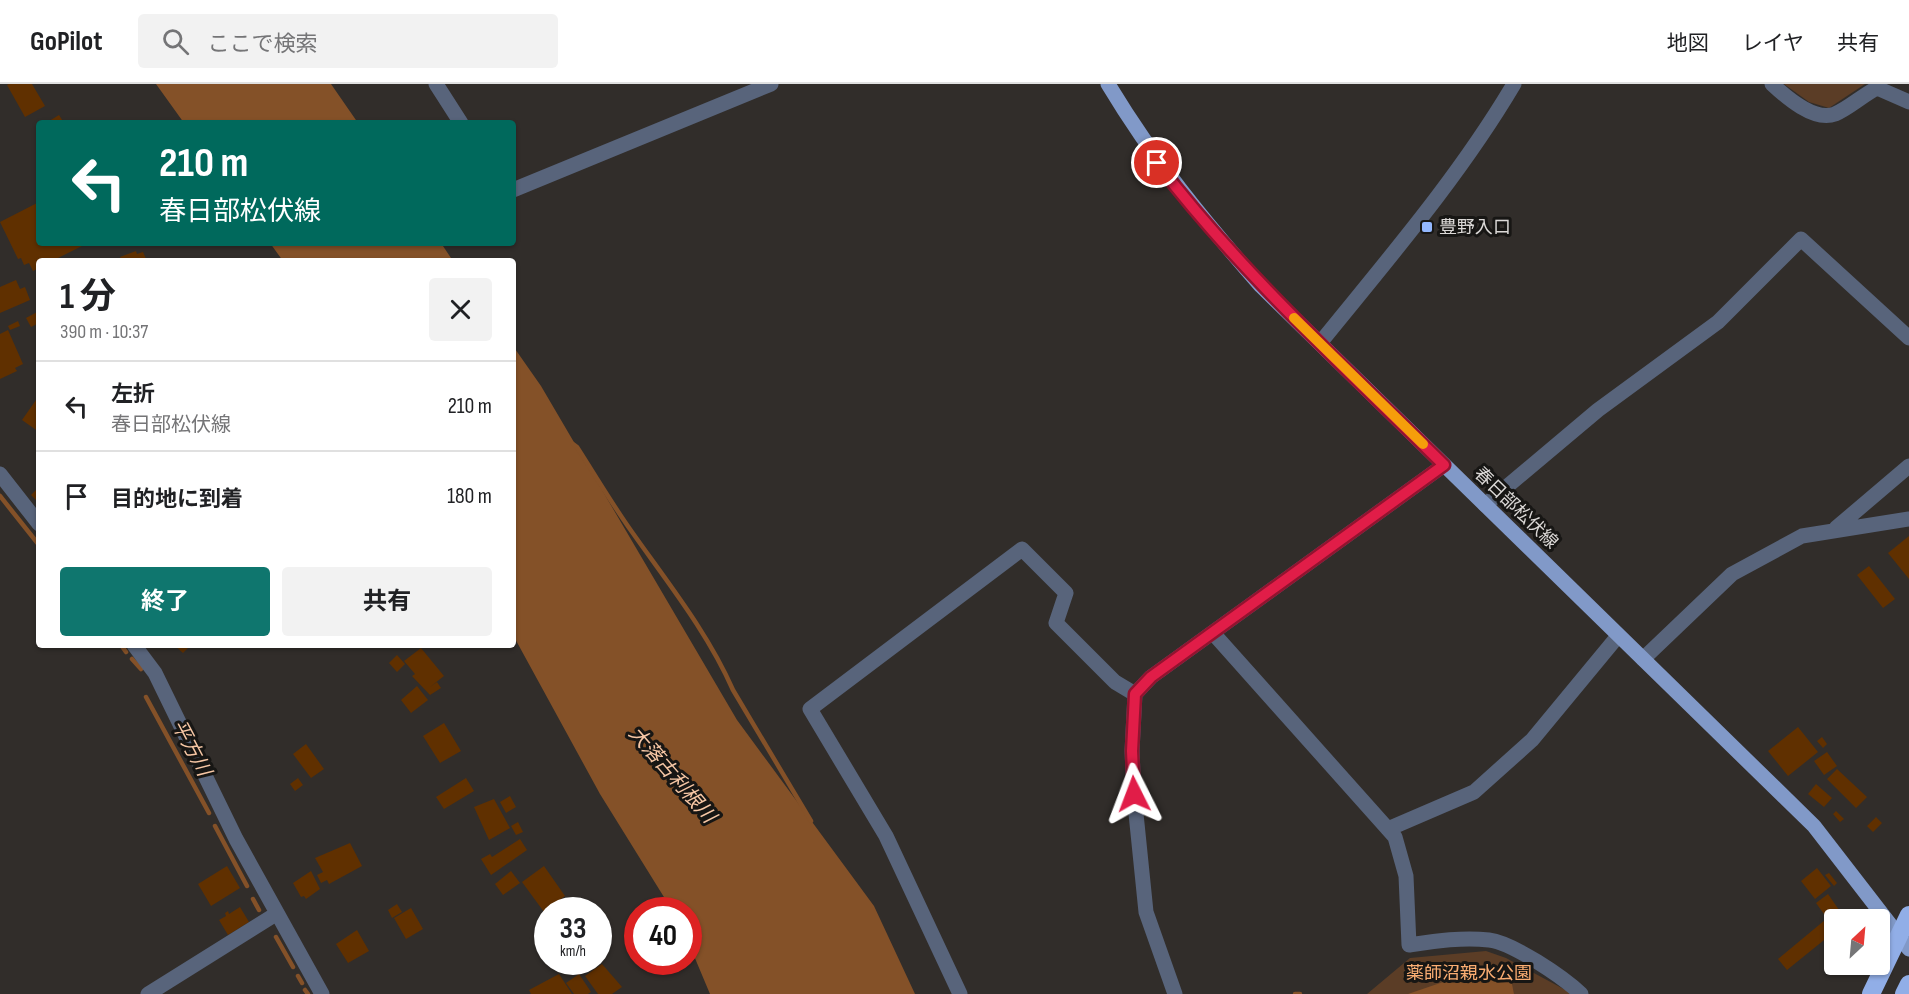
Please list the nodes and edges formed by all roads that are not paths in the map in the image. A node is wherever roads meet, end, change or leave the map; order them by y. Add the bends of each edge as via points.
1 (436, 84) edge
2 (771, 84) edge
3 (1108, 84) edge
4 (1514, 84) edge
5 (1772, 84) edge
6 (1909, 102) edge
7 (459, 120) edge
8 (516, 189) edge
9 (1909, 338) edge
10 (1320, 343) junction
11 (1444, 465) junction
12 (1909, 466) edge
13 (0, 474) edge
14 (1485, 505) junction
15 (1909, 519) edge
16 (36, 520) edge
17 (1834, 530) junction
18 (1213, 633) junction
19 (1618, 636) junction
20 (136, 648) edge
21 (1643, 659) junction
22 (1135, 694) junction
23 (1388, 829) junction
24 (276, 914) junction
25 (1909, 915) edge
26 (1904, 942) edge
27 (1909, 984) edge
28 (148, 994) edge
29 (322, 994) edge
30 (960, 994) edge
31 (1175, 994) edge
32 (1581, 994) edge
33 (1871, 994) edge
34 (1904, 994) edge

1 - 7 street
2 - 8 street
3 - 10 main road, 春日部松伏線 via 1157,163 1204,221 1261,286
4 - 10 street via 1441,192
5 - 6 street via 1787,98 1816,114 1834,114 1876,88
9 - 14 street via 1801,239 1718,322 1598,410
10 - 11 main road, 春日部松伏線
11 - 14 main road, 春日部松伏線
11 - 18 street
12 - 17 street
13 - 16 street
14 - 19 main road, 春日部松伏線
15 - 17 street
17 - 21 street via 1802,536 1732,574
18 - 22 street via 1151,677
18 - 23 street
19 - 21 main road, 春日部松伏線
19 - 23 street via 1532,740 1474,792
20 - 24 street via 155,673
21 - 26 main road, 春日部松伏線 via 1814,826
22 - 30 street via 1114,682 1056,623 1066,593 1022,549 810,709 886,836
22 - 31 street via 1134,794 1146,912
23 - 32 street via 1395,837 1406,876 1409,945 1453,938 1491,940 1552,969
24 - 28 street
24 - 29 street
25 - 26 highway
26 - 33 highway
27 - 34 highway

